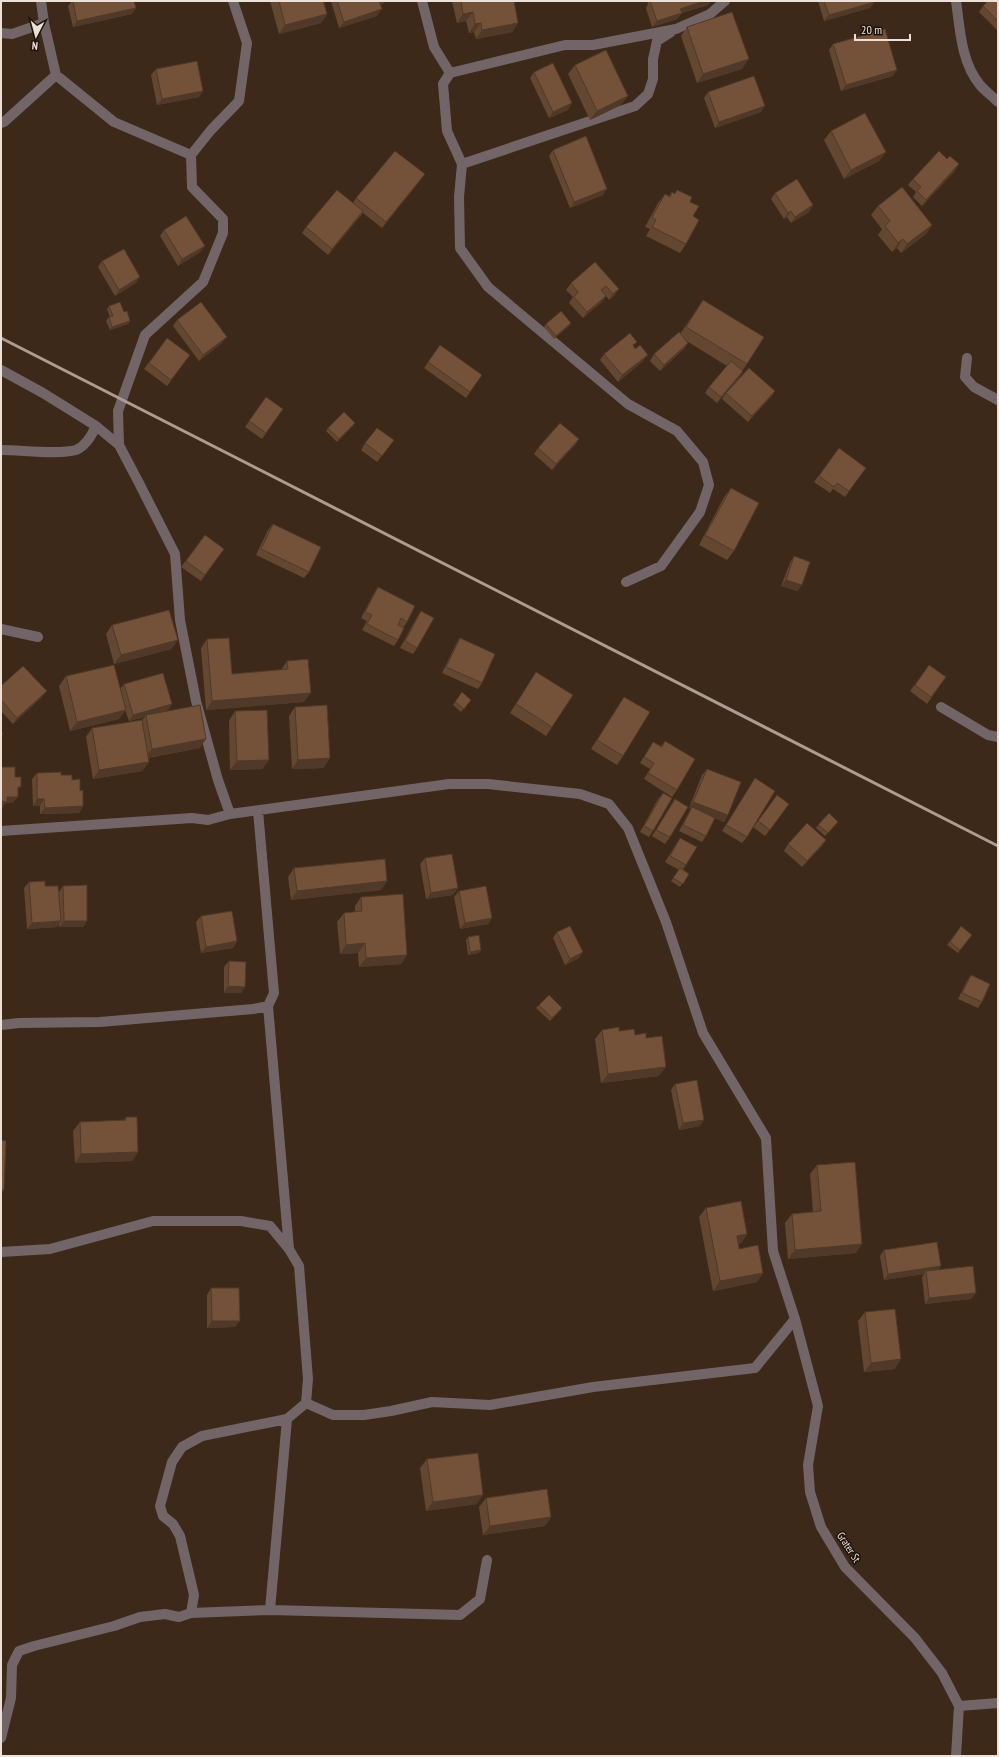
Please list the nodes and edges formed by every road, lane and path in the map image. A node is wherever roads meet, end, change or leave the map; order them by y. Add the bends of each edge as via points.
1 (41, 1) edge
2 (233, 1) edge
3 (422, 1) edge
4 (725, 1) edge
5 (956, 1) edge
6 (44, 23) junction
7 (676, 29) junction
8 (1, 33) edge
9 (450, 73) junction
10 (56, 75) junction
11 (998, 102) edge
12 (1, 123) edge
13 (191, 156) junction
14 (462, 164) junction
15 (967, 358) dead end
16 (1, 370) edge
17 (998, 400) edge
18 (96, 426) junction
19 (119, 445) junction
20 (1, 450) edge
21 (626, 582) dead end
22 (1, 629) edge
23 (38, 637) dead end
24 (941, 707) dead end
25 (998, 737) edge
26 (258, 811) junction
27 (230, 814) junction
28 (1, 830) edge
29 (268, 1006) junction
30 (1, 1025) edge
31 (289, 1249) junction
32 (1, 1252) edge
33 (795, 1319) junction
34 (306, 1403) junction
35 (287, 1419) junction
36 (487, 1560) dead end
37 (270, 1610) junction
38 (191, 1613) junction
39 (998, 1702) edge
40 (959, 1706) junction
41 (1, 1738) edge
42 (956, 1756) edge

1 - 6 street
2 - 13 street via 247,43 239,101 210,130
3 - 9 street via 434,47
4 - 7 street via 710,14
5 - 11 street via 965,59 979,84
6 - 8 street via 12,34
6 - 10 street
7 - 9 street via 594,45 565,45
7 - 14 street via 657,41 653,59 653,79 648,94 636,106
9 - 14 street via 443,84 447,131
10 - 12 street
10 - 13 street via 114,122
13 - 19 street via 192,187 223,219 223,233 203,282 145,335 118,411
14 - 21 street via 459,198 460,248 488,287 628,404 677,431 703,462 709,485 700,512 661,566
15 - 17 street via 965,377 974,387
16 - 18 street
18 - 19 street
18 - 20 street via 90,439 77,450
19 - 27 street via 176,554 180,620 196,701
22 - 23 street
24 - 25 street via 988,734
26 - 27 street, Grater St
26 - 29 street via 274,993
26 - 33 street, Grater St via 450,784 488,784 580,794 609,804 628,828 666,922 703,1033 766,1138 773,1251
27 - 28 street, Grater St via 208,820 192,818
29 - 30 street via 100,1022
29 - 31 street
31 - 32 street via 270,1226 241,1221 153,1221 50,1249
31 - 34 street via 298,1266 308,1379
33 - 34 street via 755,1368 593,1387 490,1405 432,1402 364,1415 334,1415
33 - 40 street, Grater St via 818,1406 808,1465 810,1492 821,1527 845,1567 915,1638 929,1656 942,1673
34 - 35 street
35 - 37 street
35 - 38 street via 202,1436 182,1447 172,1462 160,1506 163,1516 173,1524 180,1536 194,1595
36 - 37 street via 480,1599 460,1615
37 - 38 street
38 - 41 street via 179,1617 165,1614 140,1617 19,1651 12,1665 11,1698
39 - 40 street
40 - 42 street

